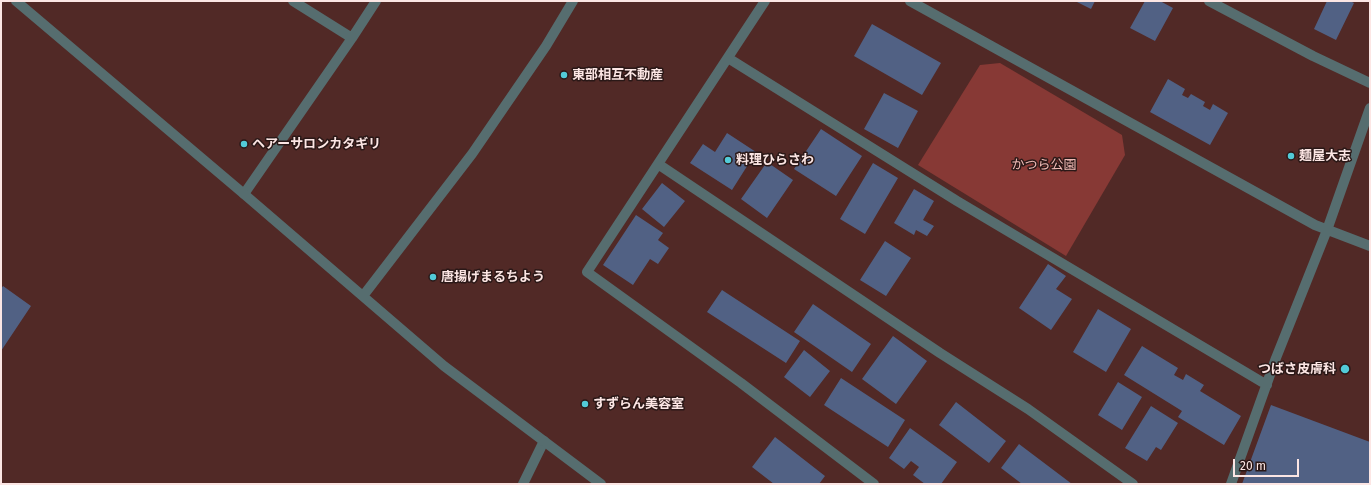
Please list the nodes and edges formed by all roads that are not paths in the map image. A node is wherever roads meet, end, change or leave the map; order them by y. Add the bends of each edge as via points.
1 (16, 1) edge
2 (293, 1) edge
3 (376, 1) edge
4 (573, 1) edge
5 (765, 1) edge
6 (910, 1) edge
7 (1209, 1) edge
8 (352, 38) junction
9 (728, 58) junction
10 (1370, 83) edge
11 (1370, 108) edge
12 (658, 164) junction
13 (244, 194) junction
14 (1327, 230) junction
15 (1370, 246) edge
16 (363, 296) junction
17 (1267, 385) junction
18 (544, 441) junction
19 (523, 484) edge
20 (601, 484) edge
21 (874, 484) edge
22 (1133, 484) edge
23 (1231, 484) edge

1 - 13 street
2 - 8 street
3 - 8 street
4 - 16 street via 546,46 472,154
5 - 9 street
6 - 14 street
7 - 10 street
8 - 13 street
9 - 12 street
9 - 17 street via 957,201
11 - 14 street
12 - 21 street via 587,272 741,383
12 - 22 street via 1028,409
13 - 16 street
14 - 15 street
14 - 17 street
16 - 18 street via 444,366
17 - 23 street
18 - 19 street
18 - 20 street

